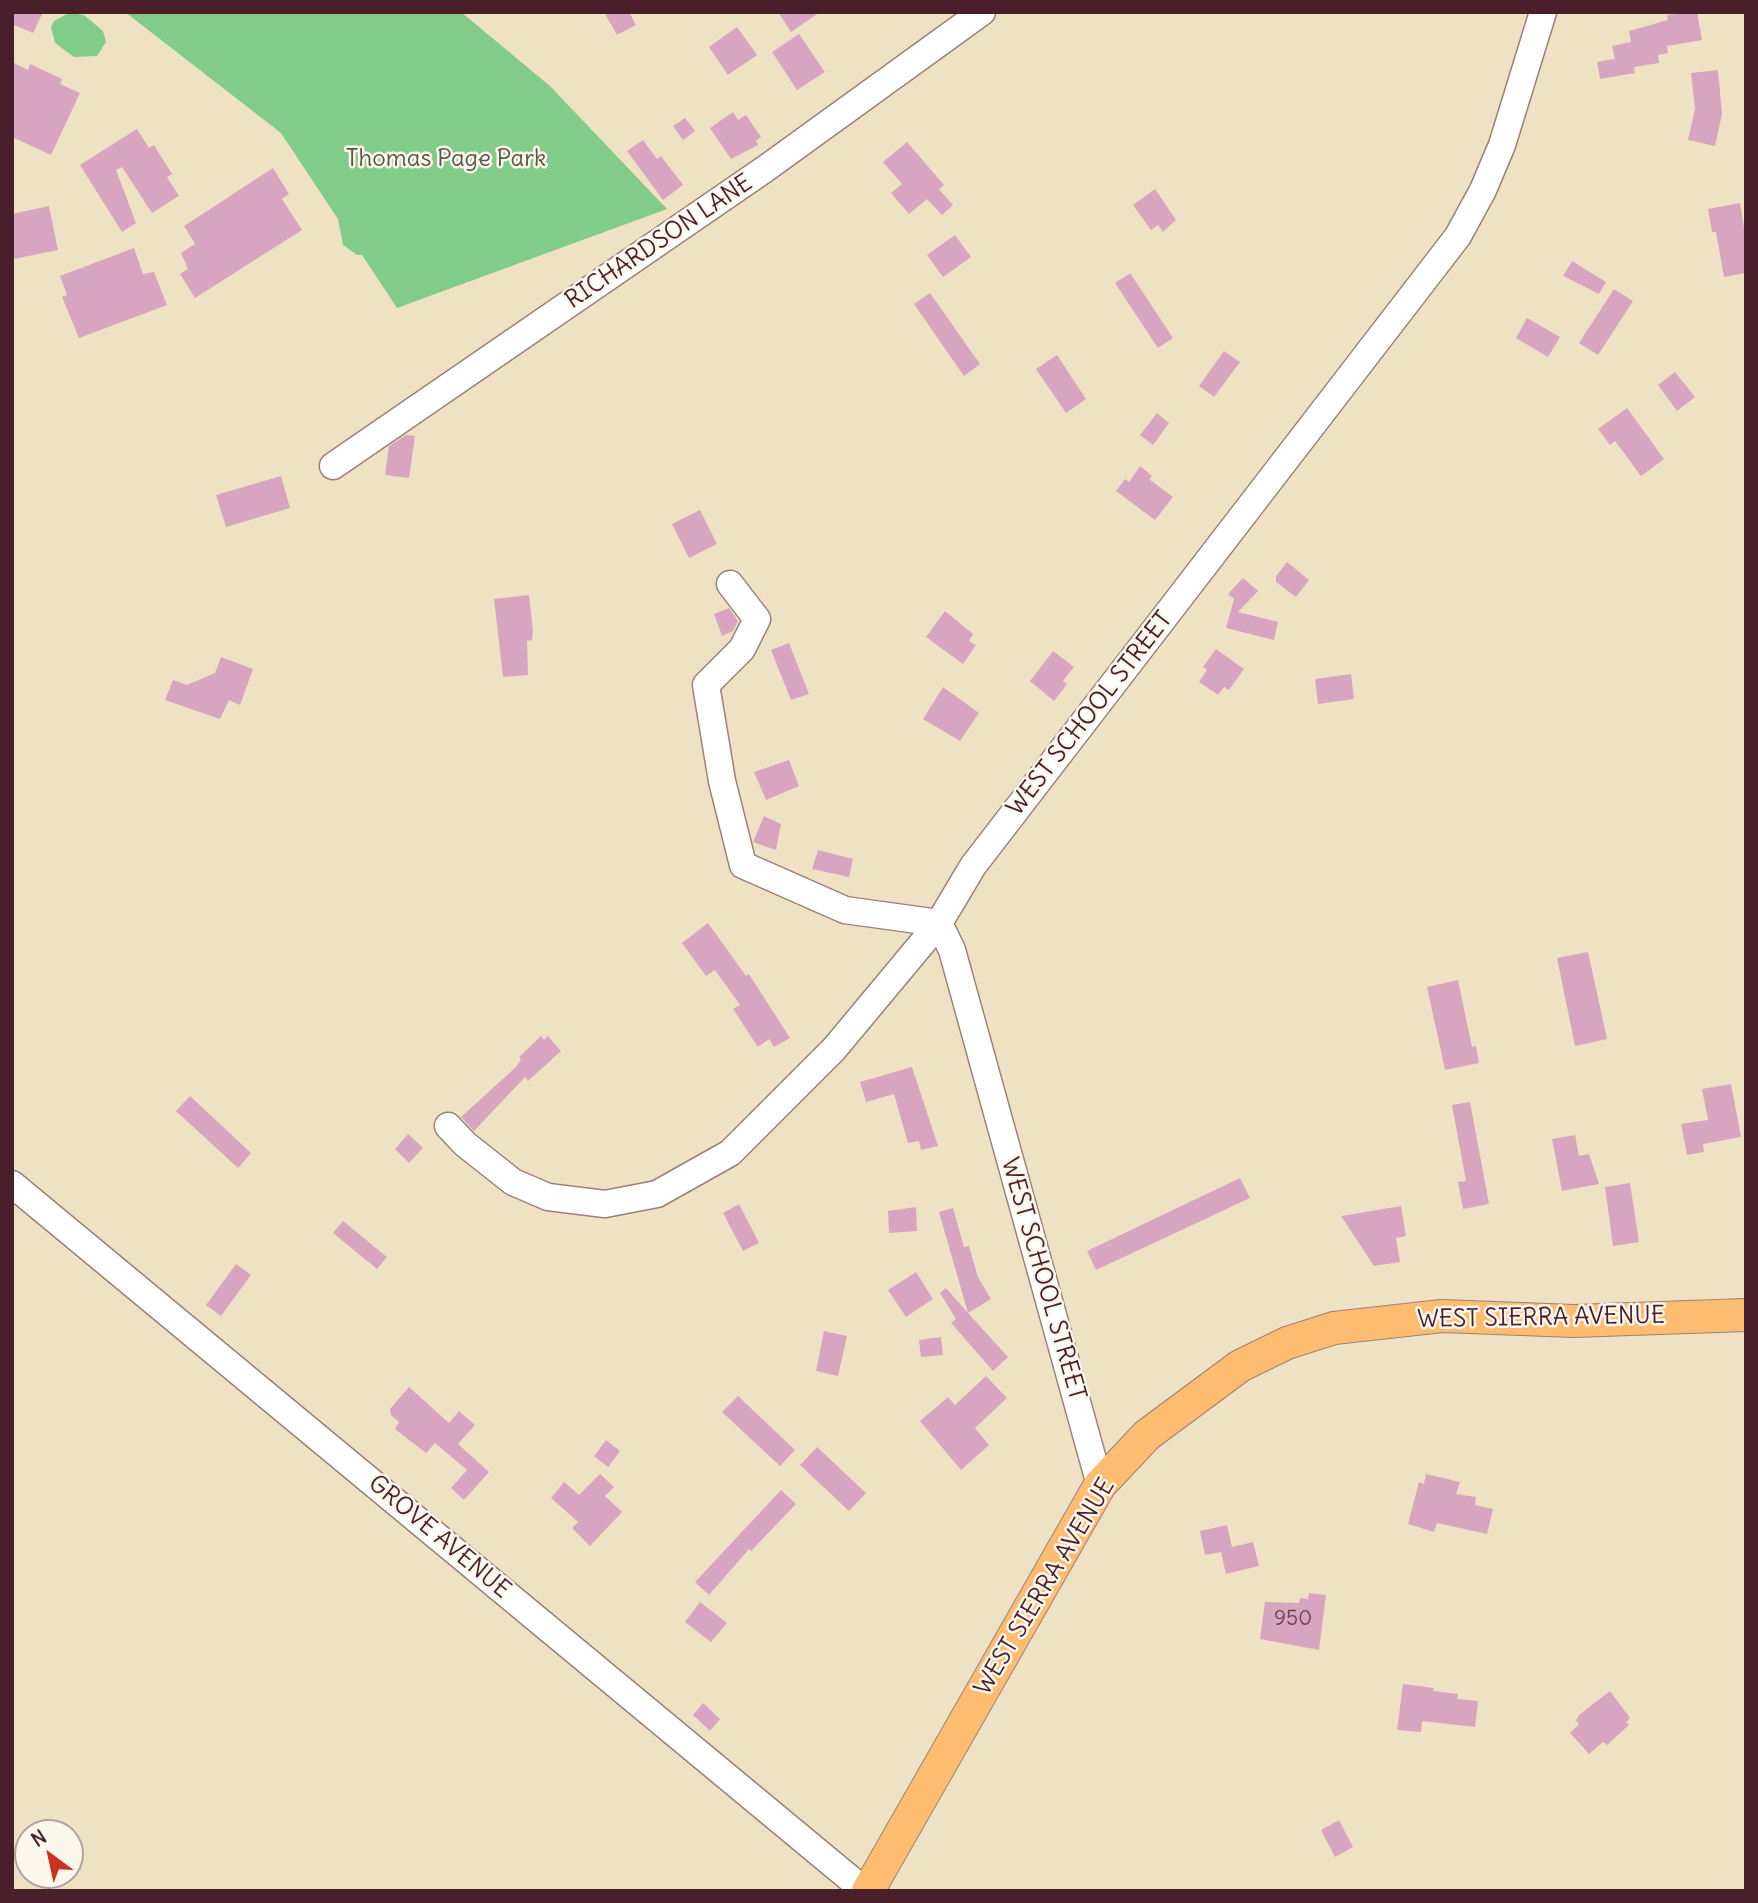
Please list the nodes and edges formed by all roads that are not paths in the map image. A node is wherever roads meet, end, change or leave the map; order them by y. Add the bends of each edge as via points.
1 (982, 12) edge
2 (1543, 12) edge
3 (333, 466) dead end
4 (730, 584) dead end
5 (939, 923) junction
6 (448, 1126) dead end
7 (12, 1184) edge
8 (1746, 1315) edge
9 (1100, 1485) junction
10 (867, 1891) edge

1 - 3 street, RICHARDSON LANE via 765,169
2 - 5 street, WEST SCHOOL STREET via 1502,145 1458,236 981,855
4 - 5 street via 757,619 742,649 706,685 722,781 743,865 845,909
5 - 6 street via 834,1049 730,1153 657,1195 605,1204 548,1197 513,1182
5 - 9 street, WEST SCHOOL STREET via 952,950
7 - 10 street, GROVE AVENUE
8 - 9 main road, WEST SIERRA AVENUE via 1574,1321 1442,1315 1334,1328 1287,1343 1240,1366 1147,1435
9 - 10 main road, WEST SIERRA AVENUE

